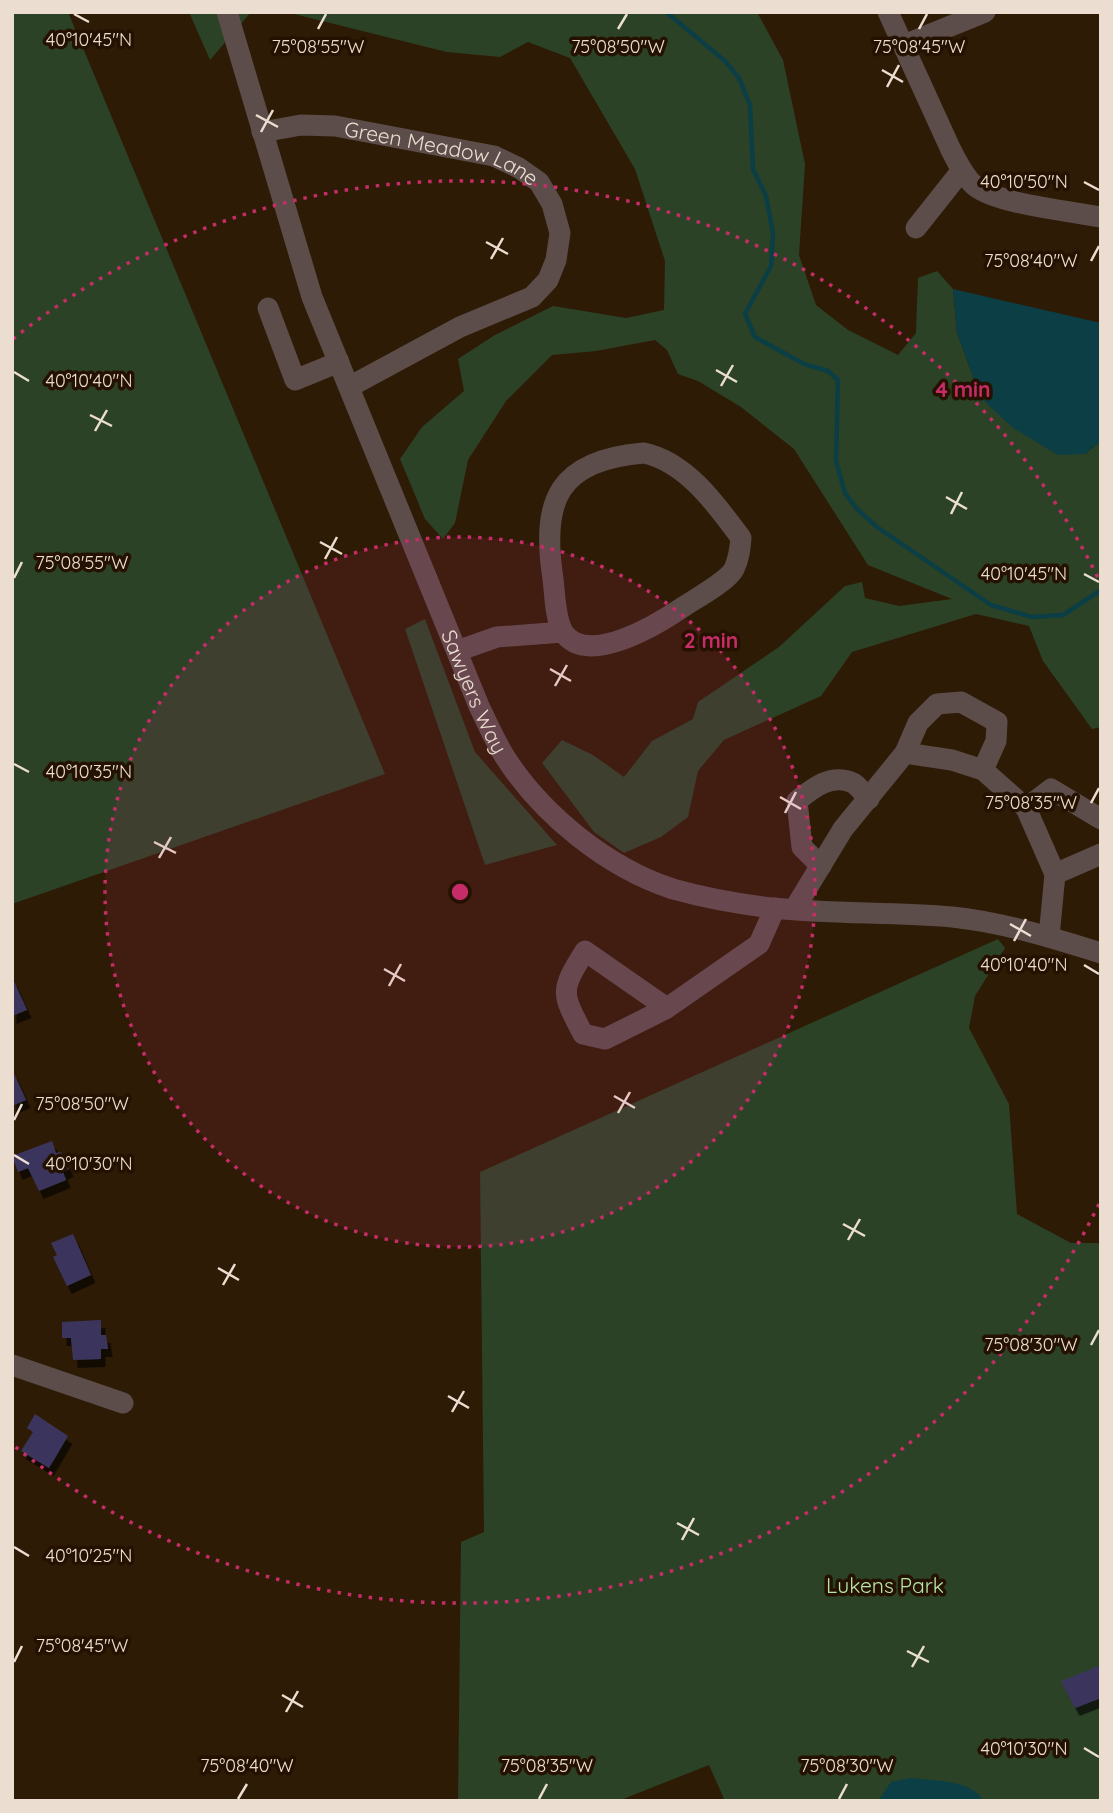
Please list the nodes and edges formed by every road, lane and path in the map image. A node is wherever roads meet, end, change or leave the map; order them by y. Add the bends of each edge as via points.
1 (228, 12) edge
2 (888, 12) edge
3 (985, 12) edge
4 (904, 45) junction
5 (262, 132) junction
6 (962, 170) junction
7 (1101, 217) edge
8 (916, 228) dead end
9 (268, 307) dead end
10 (339, 362) junction
11 (349, 387) junction
12 (564, 632) junction
13 (457, 651) junction
14 (905, 753) junction
15 (983, 770) junction
16 (869, 799) junction
17 (1026, 808) junction
18 (1101, 820) edge
19 (1101, 854) edge
20 (821, 866) junction
21 (1055, 874) junction
22 (785, 908) junction
23 (1049, 937) junction
24 (1101, 953) edge
25 (667, 1008) junction
26 (12, 1365) edge
27 (123, 1403) dead end

1 - 5 street, Sawyers Way
2 - 4 street
3 - 4 street
4 - 6 street
5 - 10 street, Sawyers Way via 312,297
5 - 11 street, Green Meadow Lane via 301,125 335,126 494,156 539,183 552,204 560,233 556,260 548,280 532,297 460,327
6 - 7 street via 975,186 990,194
6 - 8 street
9 - 10 street via 295,380
10 - 11 street, Sawyers Way
11 - 13 street, Sawyers Way
12 - 12 street via 594,647 611,644 666,619 733,572 741,538 679,467 662,457 625,454 579,470 566,482 549,518 547,545
12 - 13 street via 498,637
13 - 22 street, Sawyers Way via 505,757 563,825 615,862 672,888 723,901
14 - 15 street
14 - 15 street via 918,723 937,704 961,702 997,722 996,741
14 - 16 street
15 - 17 street
16 - 20 street via 843,829
16 - 20 street via 853,783 832,780 815,786 797,801 802,846
17 - 18 street via 1051,789
17 - 21 street
19 - 21 street
20 - 22 street
21 - 23 street
22 - 23 street, Sawyers Way via 954,917
22 - 25 street via 759,944
23 - 24 street, Sawyers Way
25 - 25 street via 605,1039 583,1034 566,1002 568,979 585,951
26 - 27 street

